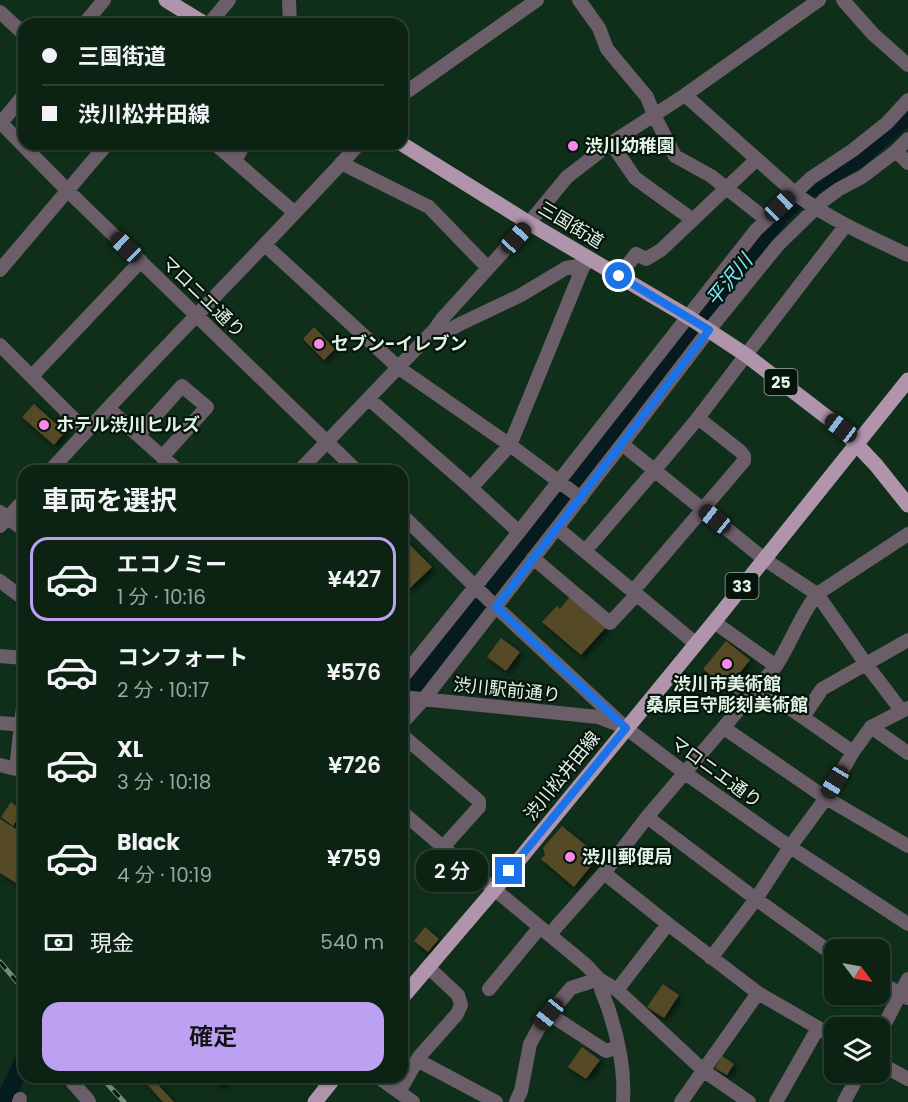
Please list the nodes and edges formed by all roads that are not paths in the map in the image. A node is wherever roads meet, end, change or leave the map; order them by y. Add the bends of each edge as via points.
1 (104, 0) edge
2 (165, 0) edge
3 (230, 0) edge
4 (289, 0) edge
5 (537, 0) edge
6 (579, 0) edge
7 (819, 0) edge
8 (843, 0) edge
9 (184, 5) edge
10 (0, 12) edge
11 (89, 18) edge
12 (200, 18) edge
13 (213, 18) edge
14 (290, 18) edge
15 (18, 28) edge
16 (908, 65) edge
17 (408, 91) edge
18 (685, 95) junction
19 (908, 100) edge
20 (18, 102) edge
21 (654, 115) junction
22 (0, 123) edge
23 (908, 139) edge
24 (18, 141) edge
25 (611, 143) junction
26 (408, 148) edge
27 (27, 150) edge
28 (102, 150) edge
29 (222, 150) edge
30 (241, 150) edge
31 (353, 150) edge
32 (896, 152) junction
33 (758, 159) junction
34 (235, 161) junction
35 (342, 162) junction
36 (908, 163) edge
37 (726, 189) junction
38 (68, 191) junction
39 (795, 194) junction
40 (813, 207) junction
41 (295, 213) junction
42 (767, 219) junction
43 (693, 220) junction
44 (529, 223) junction
45 (846, 225) junction
46 (265, 244) junction
47 (908, 255) edge
48 (141, 261) junction
49 (586, 261) junction
50 (488, 268) junction
51 (0, 270) edge
52 (619, 276) junction
53 (197, 316) junction
54 (697, 323) junction
55 (430, 334) junction
56 (0, 345) edge
57 (746, 355) junction
58 (650, 366) junction
59 (399, 368) junction
60 (32, 376) junction
61 (908, 380) edge
62 (669, 382) junction
63 (369, 399) junction
64 (109, 409) junction
65 (698, 418) junction
66 (86, 431) junction
67 (138, 435) junction
68 (327, 442) junction
69 (856, 443) junction
70 (622, 444) junction
71 (510, 445) junction
72 (162, 456) junction
73 (55, 465) edge
74 (172, 465) edge
75 (305, 465) edge
76 (351, 465) edge
77 (654, 471) junction
78 (560, 483) junction
79 (471, 488) junction
80 (578, 495) junction
81 (18, 505) edge
82 (908, 505) edge
83 (703, 510) junction
84 (3, 519) edge
85 (408, 521) edge
86 (18, 527) edge
87 (557, 528) junction
88 (519, 532) junction
89 (908, 534) edge
90 (585, 551) junction
91 (533, 558) junction
92 (764, 559) junction
93 (0, 580) edge
94 (478, 589) junction
95 (635, 593) junction
96 (18, 594) edge
97 (817, 594) junction
98 (495, 605) junction
99 (714, 621) junction
100 (908, 640) edge
101 (695, 643) junction
102 (0, 656) edge
103 (18, 658) edge
104 (866, 664) junction
105 (776, 666) junction
106 (408, 671) edge
107 (759, 687) junction
108 (408, 698) edge
109 (422, 699) junction
110 (905, 709) edge
111 (408, 716) edge
112 (803, 717) junction
113 (0, 723) edge
114 (18, 725) edge
115 (871, 727) junction
116 (626, 728) junction
117 (724, 728) junction
118 (408, 740) edge
119 (853, 752) junction
120 (908, 753) edge
121 (0, 765) edge
122 (18, 770) edge
123 (685, 773) junction
124 (826, 798) junction
125 (408, 817) edge
126 (647, 817) junction
127 (908, 846) edge
128 (790, 847) junction
129 (443, 848) junction
130 (604, 873) junction
131 (495, 889) junction
132 (756, 899) junction
133 (668, 924) junction
134 (908, 924) edge
135 (545, 930) junction
136 (824, 947) edge
137 (711, 958) junction
138 (428, 967) junction
139 (599, 979) junction
140 (908, 979) edge
141 (489, 988) dead end
142 (890, 988) edge
143 (617, 990) junction
144 (408, 991) edge
145 (758, 993) junction
146 (904, 996) edge
147 (549, 1014) junction
148 (890, 1018) edge
149 (818, 1028) junction
150 (824, 1031) edge
151 (618, 1047) junction
152 (417, 1060) junction
153 (890, 1069) edge
154 (704, 1071) junction
155 (408, 1076) edge
156 (908, 1079) edge
157 (73, 1083) edge
158 (325, 1083) edge
159 (386, 1083) edge
160 (404, 1083) edge
161 (854, 1083) edge
162 (399, 1092) junction
163 (89, 1102) edge
164 (315, 1102) edge
165 (413, 1102) edge
166 (496, 1102) edge
167 (516, 1102) edge
168 (623, 1102) edge
169 (681, 1102) edge
170 (749, 1102) edge
171 (776, 1102) edge
172 (844, 1102) edge

1 - 11 street
2 - 9 main road
3 - 13 street
4 - 14 street
5 - 17 street
6 - 21 street via 599,28 607,49 647,97
7 - 18 street
8 - 16 street
9 - 12 main road
10 - 15 street
18 - 21 street
18 - 33 street
19 - 39 street via 887,123
20 - 22 street
21 - 25 street
21 - 37 street via 675,156
22 - 24 street, マロニエ通り
23 - 32 street
25 - 43 street via 634,178
25 - 44 street via 567,177
26 - 44 main road, 三国街道 / 25
27 - 38 street, マロニエ通り
28 - 38 street
29 - 34 street
30 - 34 street
31 - 35 street
32 - 36 street
32 - 40 street
33 - 37 street
33 - 39 street
34 - 41 street
35 - 41 street
35 - 50 street via 429,207
37 - 42 street
37 - 43 street
38 - 48 street, マロニエ通り
38 - 51 street
39 - 40 street
39 - 42 street
40 - 45 street
40 - 54 street
41 - 46 street
42 - 54 street
43 - 52 street via 646,259 636,254
44 - 49 main road, 三国街道 / 25
44 - 50 street
45 - 47 street
45 - 57 street
46 - 53 street
46 - 59 street
48 - 53 street, マロニエ通り
48 - 60 street
49 - 52 main road, 三国街道 / 25
49 - 55 street via 566,267 521,296 444,333
49 - 71 street
50 - 55 street
52 - 54 main road, 三国街道 / 25
53 - 64 street
53 - 68 street, マロニエ通り
54 - 57 main road, 三国街道 / 25
54 - 58 street
54 - 62 street
55 - 59 street
56 - 60 street
57 - 65 street
57 - 69 main road, 三国街道 / 25
58 - 62 street
58 - 78 street
59 - 63 street
59 - 71 street
60 - 66 street
61 - 69 main road, 渋川松井田線 / 33
62 - 70 street
63 - 68 street
63 - 79 street
64 - 66 street
64 - 67 street
65 - 77 street
65 - 83 street via 744,456 744,461
66 - 73 street
67 - 72 street
67 - 72 street via 182,386 207,407
68 - 75 street
68 - 76 street, マロニエ通り
69 - 82 main road, 三国街道 / 25
69 - 92 main road, 渋川松井田線 / 33
70 - 77 street
70 - 80 street
71 - 78 street
71 - 79 street
72 - 74 street
77 - 83 street
77 - 90 street
78 - 80 street
78 - 88 street
79 - 88 street
80 - 87 street
81 - 84 street
83 - 92 street
83 - 95 street
84 - 86 street
85 - 94 street
87 - 90 street
87 - 91 street
88 - 94 street
89 - 97 street
90 - 95 street
91 - 95 street via 610,623
91 - 98 street
92 - 97 street
92 - 99 main road, 渋川松井田線 / 33
93 - 96 street
94 - 98 street, マロニエ通り
94 - 106 street
95 - 101 street
97 - 104 street
97 - 105 street
98 - 109 street
98 - 116 street, マロニエ通り
99 - 101 main road, 渋川松井田線 / 33
99 - 105 street
100 - 104 street
101 - 116 main road, 渋川松井田線 / 33
102 - 103 street
104 - 110 street
104 - 112 street via 822,689
105 - 107 street
107 - 112 street
107 - 117 street
108 - 109 street, 渋川駅前通り
109 - 111 street
109 - 116 street, 渋川駅前通り via 598,717
110 - 115 street
112 - 119 street
113 - 114 street
115 - 119 street
115 - 120 street
116 - 123 street, マロニエ通り
116 - 131 main road, 渋川松井田線 / 33
117 - 123 street
117 - 124 street
118 - 129 street via 479,801 479,807
119 - 124 street
121 - 122 street
123 - 126 street
123 - 128 street, マロニエ通り
124 - 127 street
124 - 128 street
125 - 129 street
126 - 130 street
126 - 132 street
128 - 132 street
128 - 134 street, マロニエ通り
129 - 131 street
130 - 133 street
130 - 135 street
131 - 135 street
131 - 138 main road, 渋川松井田線 / 33
132 - 136 street
132 - 137 street
133 - 137 street
133 - 143 street
135 - 139 street
135 - 141 street
137 - 145 street
138 - 144 main road, 渋川松井田線 / 33
138 - 152 street via 458,995 461,1005
139 - 143 street
139 - 147 street via 571,988
139 - 151 street
140 - 146 street
142 - 146 street
143 - 154 street
145 - 149 street
145 - 154 street
146 - 148 street
147 - 151 street via 606,1051
147 - 167 street via 530,1044
149 - 150 street
149 - 171 street
151 - 168 street
152 - 155 street
152 - 166 street
153 - 156 street
154 - 169 street
154 - 170 street
157 - 163 street
158 - 164 main road
159 - 162 street
160 - 162 street
161 - 172 street
162 - 165 street

